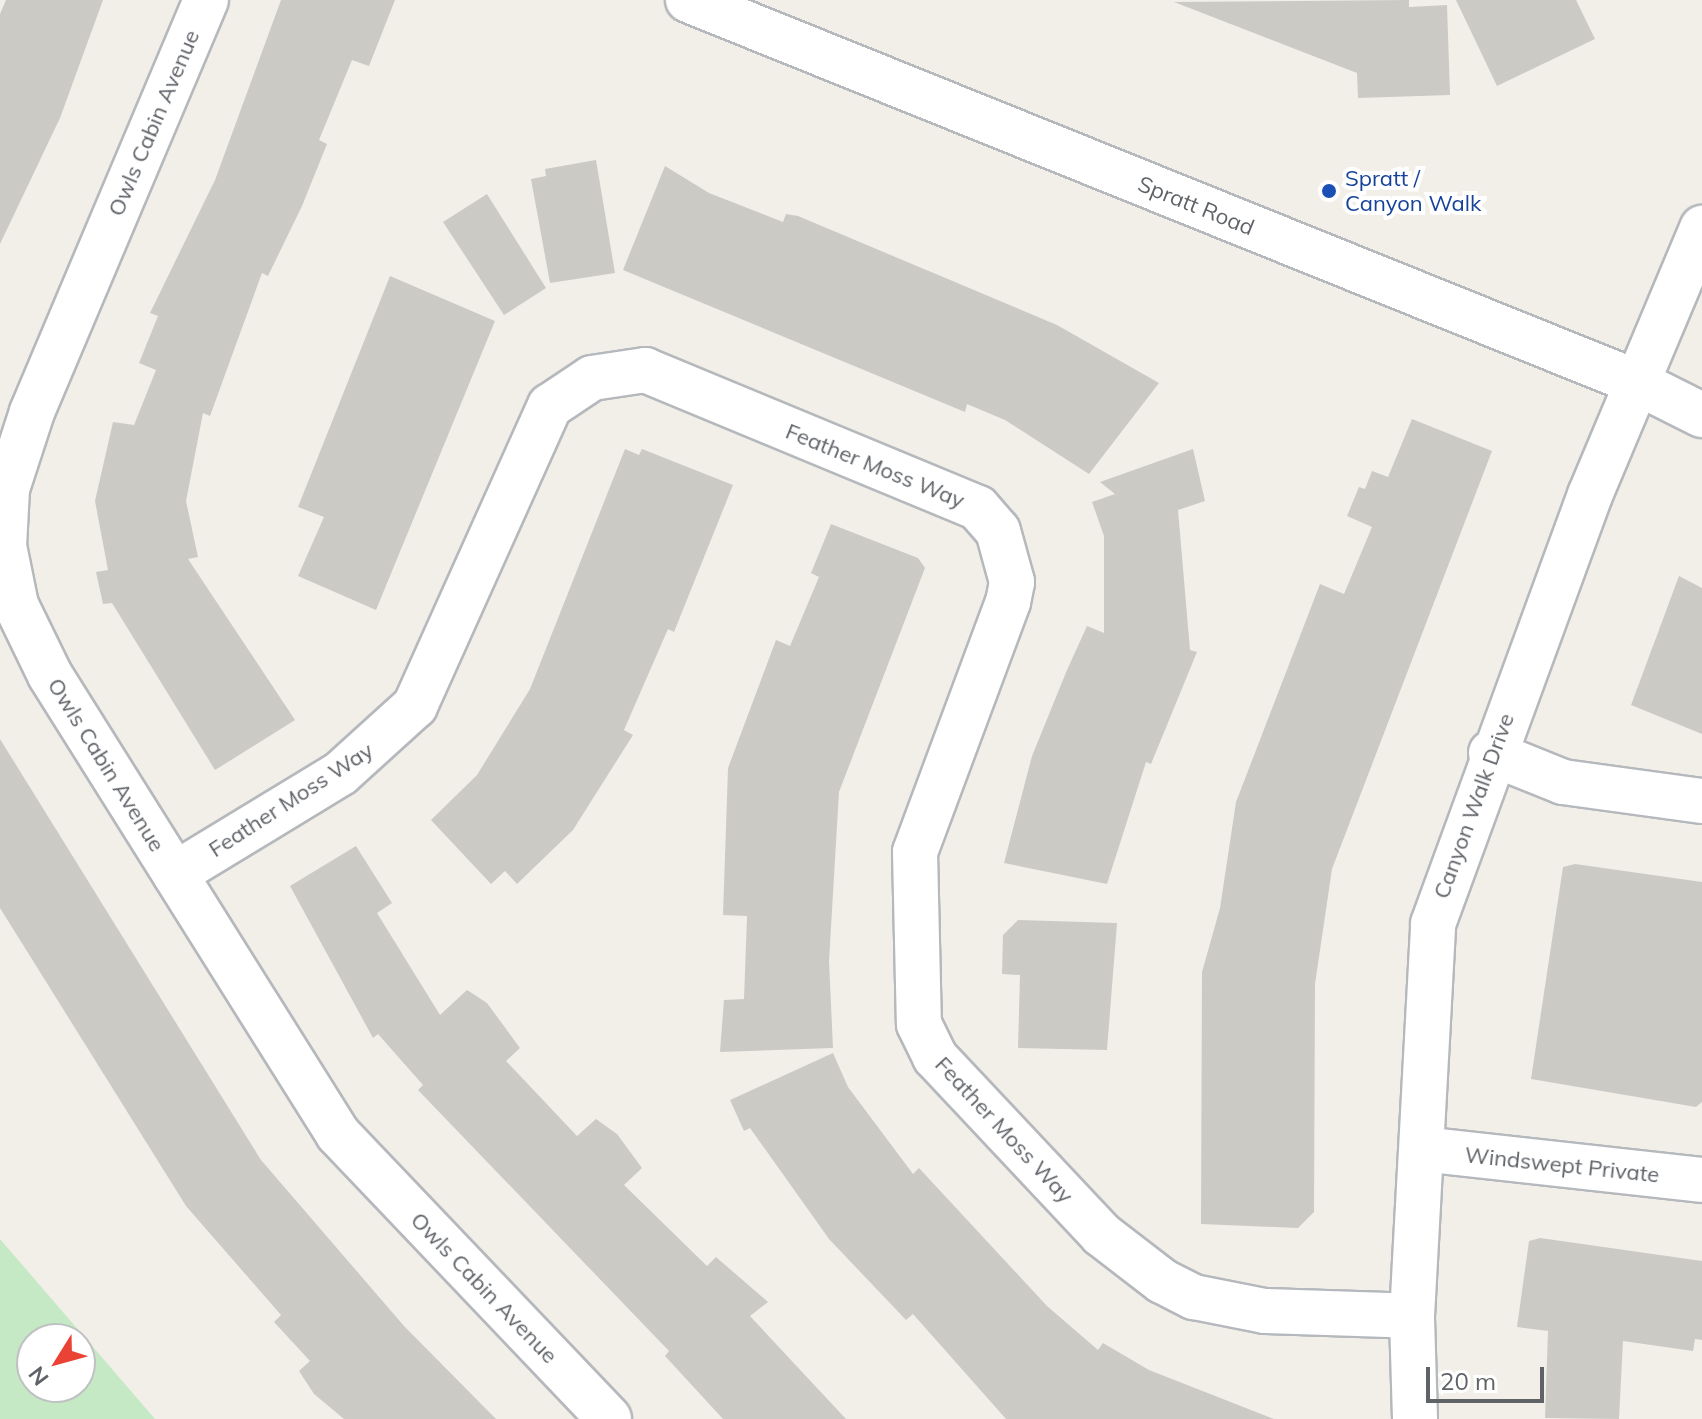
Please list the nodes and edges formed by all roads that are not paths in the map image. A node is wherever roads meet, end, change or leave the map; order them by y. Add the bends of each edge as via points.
1 (206, 0) edge
2 (688, 0) edge
3 (1702, 228) edge
4 (1636, 382) junction
5 (1702, 415) edge
6 (1491, 753) junction
7 (1702, 801) edge
8 (175, 874) junction
9 (1422, 1149) junction
10 (1702, 1180) edge
11 (1412, 1316) junction
12 (609, 1419) edge
13 (1415, 1419) edge

1 - 8 street, Owls Cabin Avenue via 32,412 4,514 16,605 29,637
2 - 4 street, Spratt Road
3 - 4 street, Canyon Walk Drive
4 - 5 street, Spratt Road
4 - 6 street, Canyon Walk Drive
6 - 7 street via 1563,782
6 - 9 street, Canyon Walk Drive via 1433,924
8 - 11 street, Feather Moss Way via 341,773 415,706 550,406 592,378 645,370 978,508 998,531 1012,582 1008,602 915,852 919,1024 935,1057 1101,1234 1162,1281 1194,1297 1265,1311
8 - 12 street, Owls Cabin Avenue via 338,1134
9 - 10 street, Windswept Private
9 - 11 street, Canyon Walk Drive
11 - 13 street, Canyon Walk Drive

